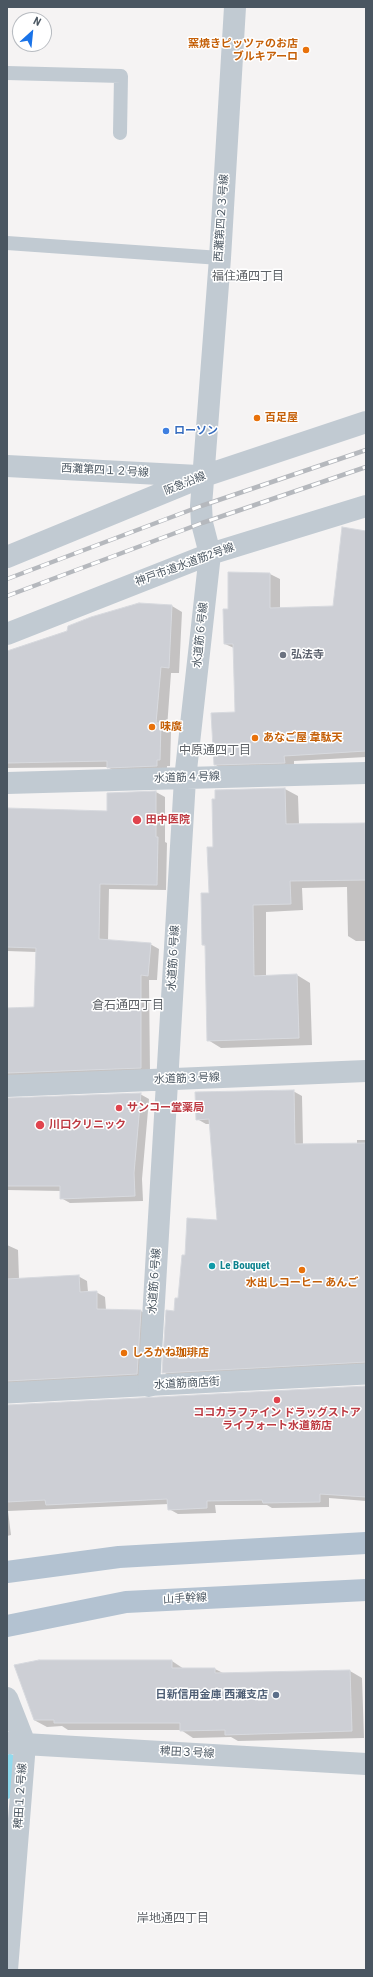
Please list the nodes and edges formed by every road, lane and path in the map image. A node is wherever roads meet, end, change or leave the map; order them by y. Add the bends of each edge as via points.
1 (235, 7) edge
2 (7, 73) edge
3 (120, 133) dead end
4 (7, 244) edge
5 (220, 258) junction
6 (366, 422) edge
7 (7, 466) edge
8 (204, 476) junction
9 (366, 506) edge
10 (210, 554) junction
11 (7, 557) edge
12 (7, 634) edge
13 (366, 773) edge
14 (185, 779) junction
15 (7, 783) edge
16 (366, 1072) edge
17 (167, 1080) junction
18 (7, 1086) edge
19 (366, 1374) edge
20 (148, 1386) junction
21 (7, 1392) edge
22 (366, 1543) edge
23 (7, 1572) edge
24 (366, 1590) edge
25 (7, 1626) edge
26 (7, 1698) edge
27 (16, 1743) edge
28 (366, 1764) edge
29 (7, 1970) edge

1 - 5 street, 西灘第四２３号線
2 - 3 lane via 121,76
4 - 5 lane
5 - 8 street, 西灘第四２３号線
6 - 8 street, 阪急沿線
7 - 8 street, 西灘第四１２号線
8 - 10 street, 西灘第四２３号線 via 202,523
8 - 11 street, 阪急沿線
9 - 10 street, 神戸市道水道筋2号線
10 - 12 street, 神戸市道水道筋2号線
10 - 14 street, 水道筋６号線
13 - 14 street, 水道筋４号線
14 - 15 street, 水道筋４号線
14 - 17 street, 水道筋６号線
16 - 17 street, 水道筋３号線
17 - 18 street, 水道筋３号線
17 - 20 street, 水道筋６号線
19 - 20 street, 水道筋商店街
20 - 21 street, 水道筋商店街
22 - 23 main road via 119,1557
24 - 25 main road, 山手幹線 via 126,1602
26 - 27 street, 稗田１２号線
27 - 28 street, 稗田３号線
27 - 29 street, 稗田１２号線

